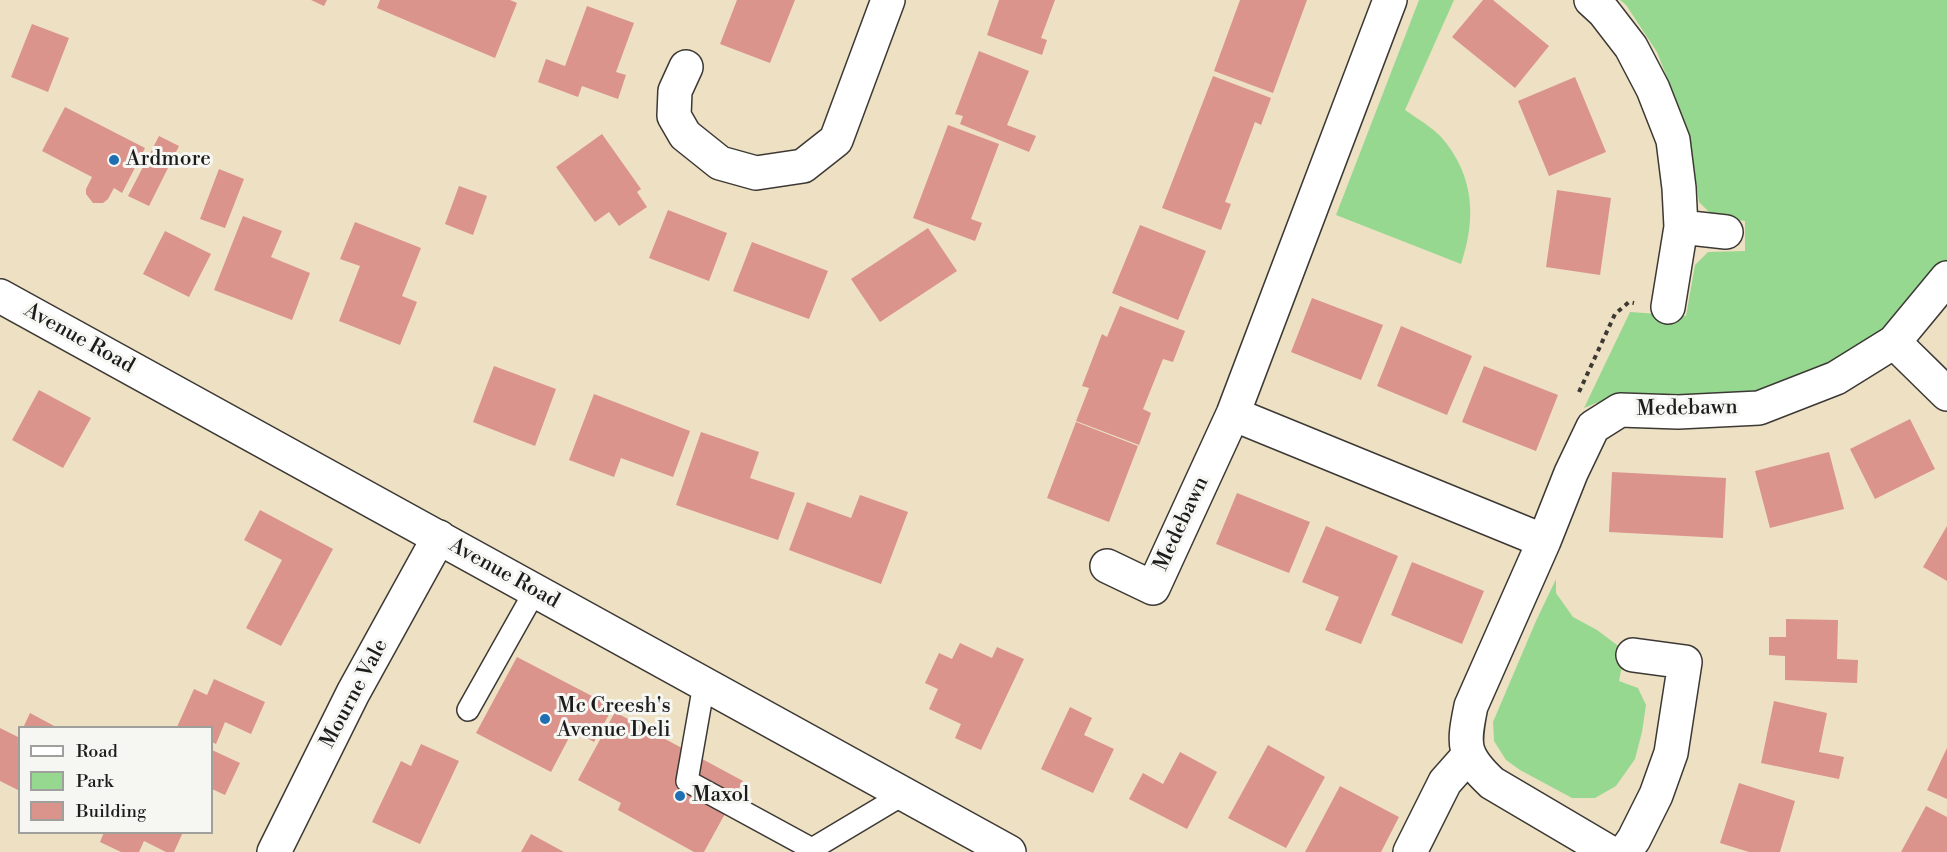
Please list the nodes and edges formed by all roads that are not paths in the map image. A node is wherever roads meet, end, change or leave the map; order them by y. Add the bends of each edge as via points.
1 (888, 0) edge
2 (1390, 0) edge
3 (1592, 0) edge
4 (687, 67) dead end
5 (1681, 227) junction
6 (1726, 232) dead end
7 (1947, 278) edge
8 (0, 296) edge
9 (1668, 307) road end
10 (1894, 342) junction
11 (1947, 394) edge
12 (1233, 414) junction
13 (439, 537) junction
14 (1544, 541) junction
15 (1107, 566) dead end
16 (535, 591) junction
17 (1633, 656) dead end
18 (704, 684) junction
19 (468, 710) dead end
20 (1468, 756) junction
21 (904, 794) junction
22 (277, 851) edge
23 (1009, 852) edge
24 (1410, 852) edge
25 (1609, 852) edge
26 (1625, 852) edge

1 - 4 street via 836,140 803,166 756,172 729,166 684,135 674,116 674,100
2 - 12 street, Medebawn
3 - 5 street via 1631,47 1673,140
5 - 6 street
5 - 9 street
7 - 10 street, Medebawn
8 - 13 street, Avenue Road
10 - 11 street
10 - 14 street, Medebawn via 1836,378 1759,408 1620,410 1593,427
12 - 14 street
12 - 15 street, Medebawn via 1153,588
13 - 16 street, Avenue Road
13 - 22 street, Mourne Vale via 353,693
14 - 20 street via 1471,706 1465,733
16 - 18 street, Avenue Road
16 - 19 lane
17 - 26 street via 1685,662 1671,753 1656,795
18 - 21 street, Avenue Road
18 - 21 lane via 687,781 812,849
20 - 24 street via 1445,782
20 - 25 street via 1492,783
21 - 23 street, Avenue Road

